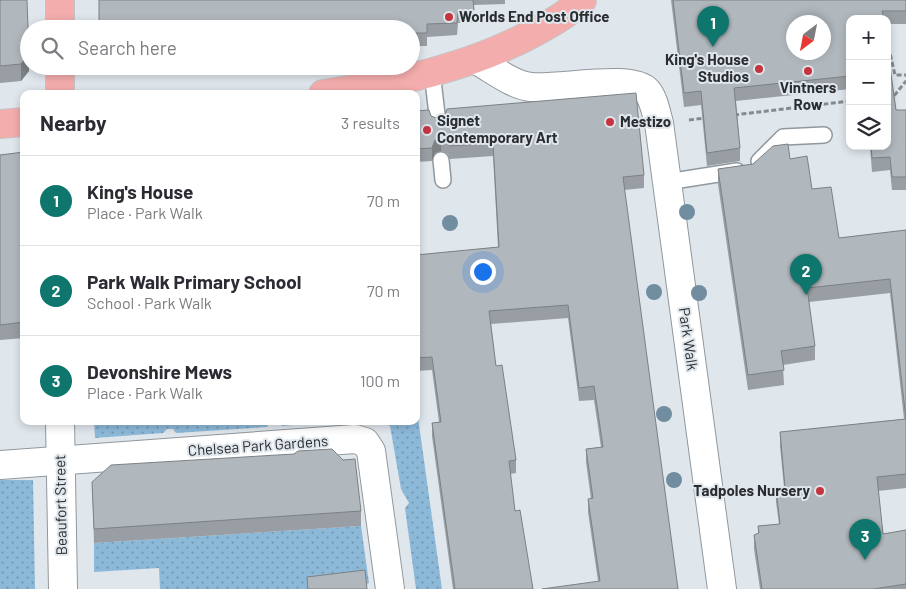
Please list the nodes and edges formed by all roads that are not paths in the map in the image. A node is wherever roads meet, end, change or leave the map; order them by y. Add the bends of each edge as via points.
1 (60, 0) edge
2 (582, 0) edge
3 (60, 20) edge
4 (476, 60) junction
5 (432, 72) junction
6 (420, 74) edge
7 (60, 75) edge
8 (417, 75) edge
9 (60, 90) edge
10 (343, 90) edge
11 (20, 122) edge
12 (438, 123) edge
13 (0, 124) edge
14 (824, 135) dead end
15 (441, 160) dead end
16 (443, 180) dead end
17 (667, 182) junction
18 (60, 425) edge
19 (60, 460) junction
20 (0, 465) edge
21 (63, 589) edge
22 (390, 589) edge
23 (722, 589) edge

1 - 3 main road
2 - 4 main road via 554,22
4 - 5 main road
4 - 17 street, Park Walk via 528,87 554,89 613,82 633,84 646,90 659,123
5 - 6 main road
5 - 12 lane
7 - 9 main road
8 - 10 main road
11 - 13 main road
14 - 17 lane via 782,137 751,169
15 - 16 lane
17 - 23 street, Park Walk
18 - 19 street, Beaufort Street
19 - 20 street, Chelsea Park Gardens
19 - 21 street, Beaufort Street
19 - 22 street, Chelsea Park Gardens via 355,439 365,442 371,451

